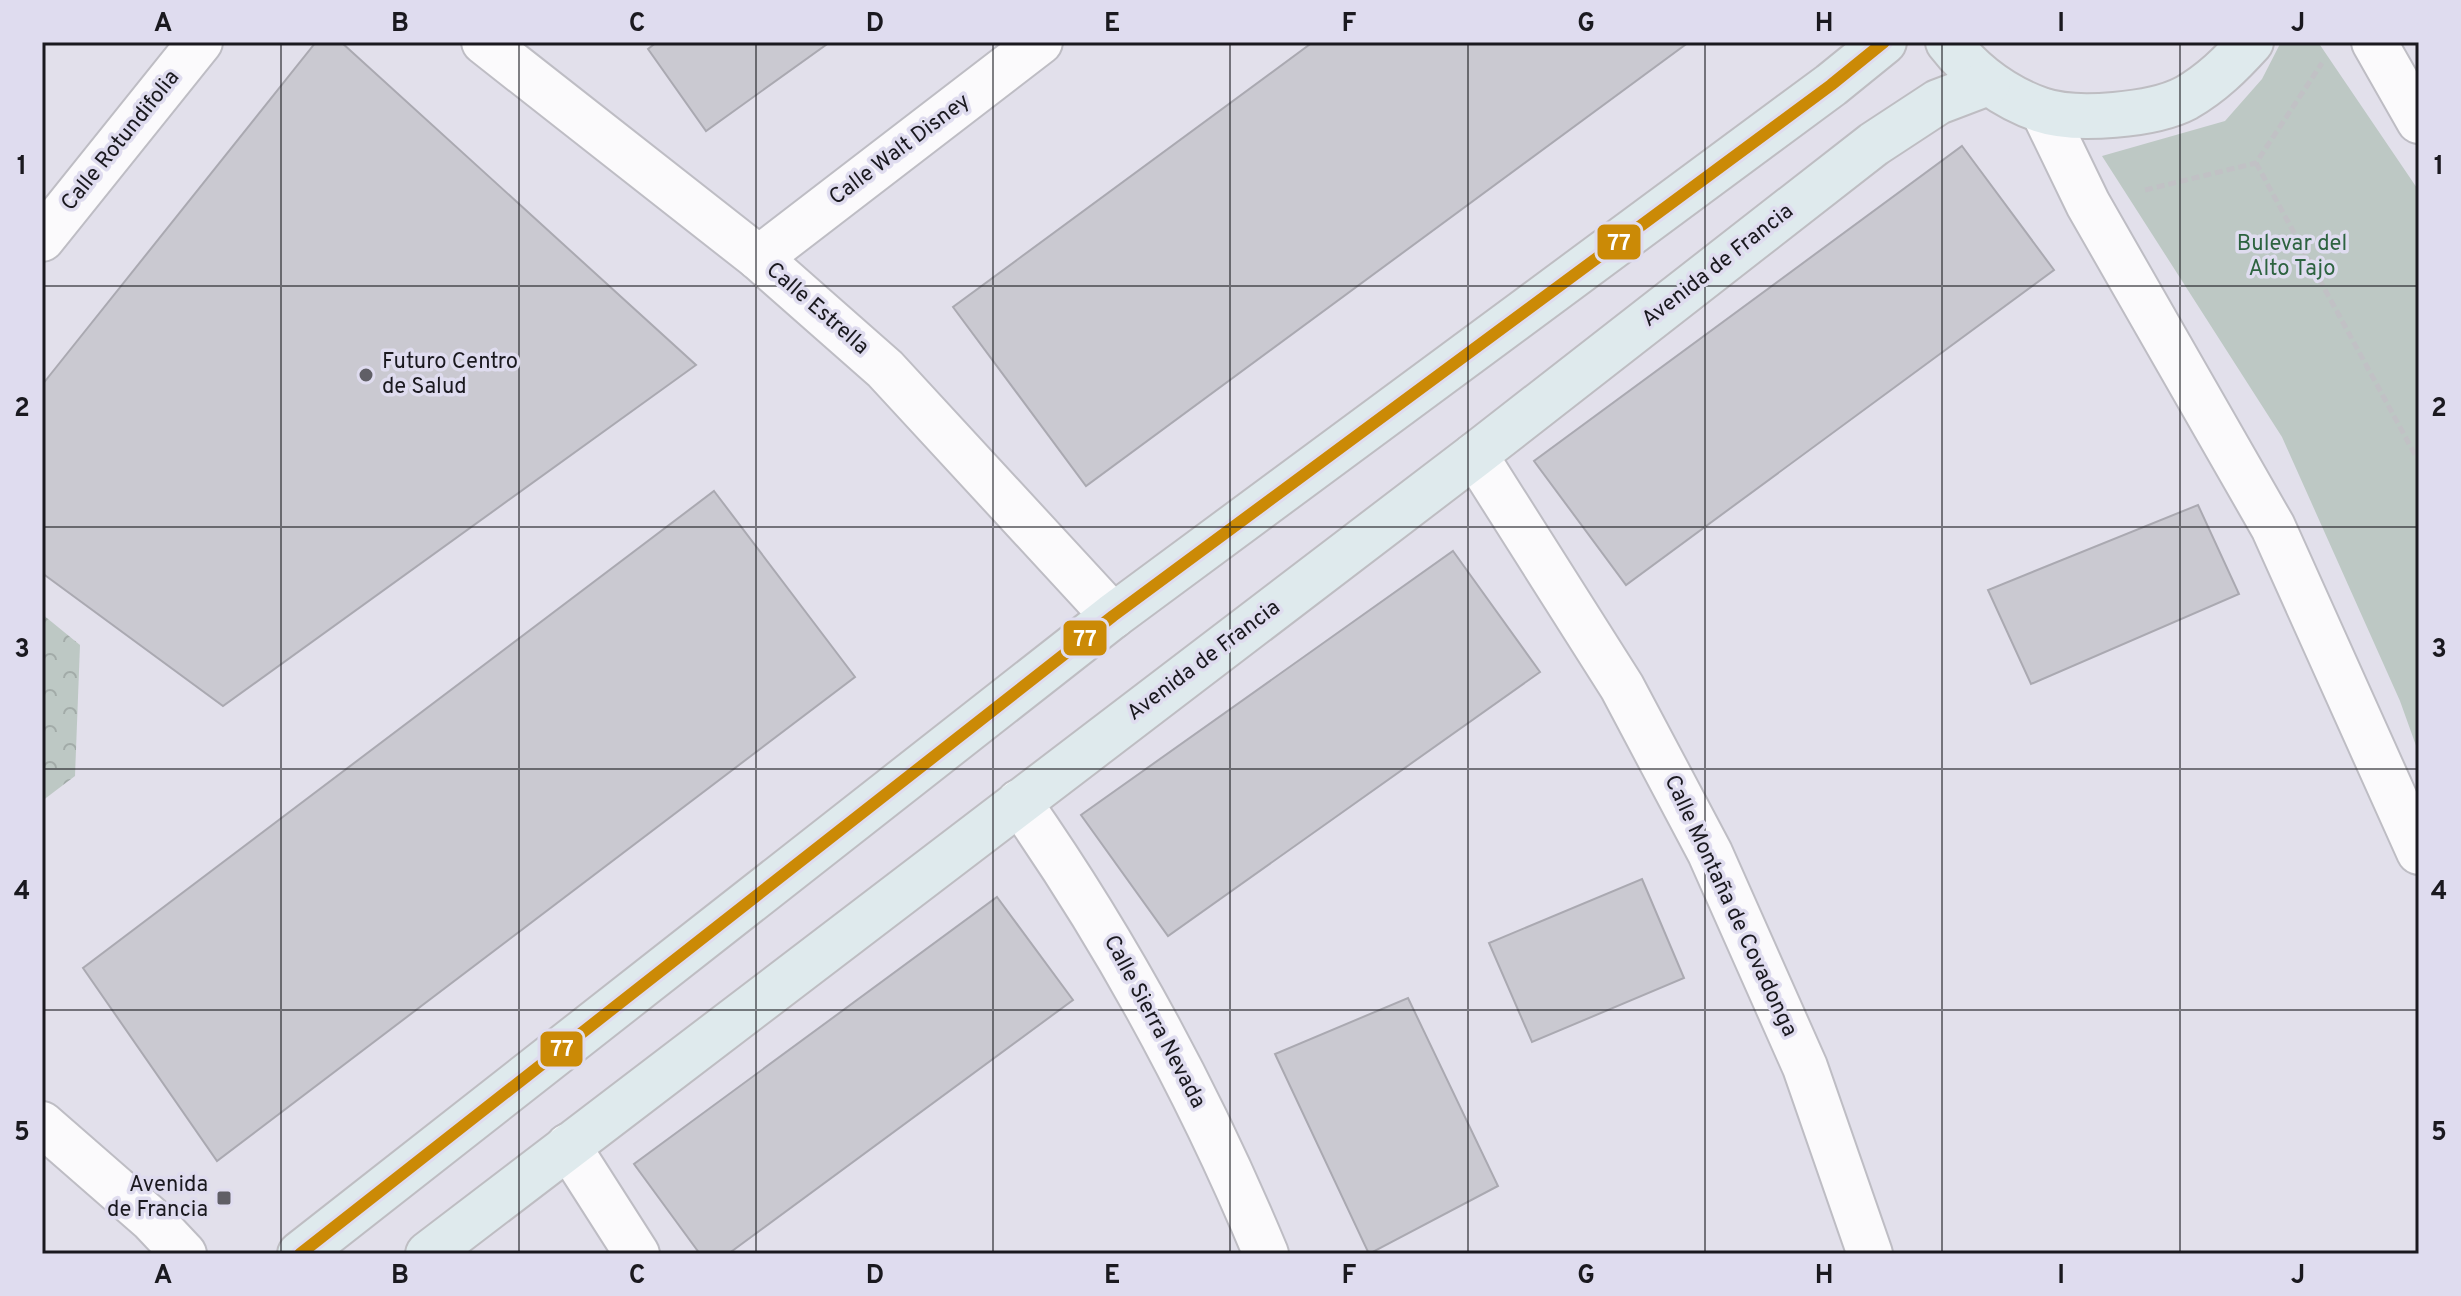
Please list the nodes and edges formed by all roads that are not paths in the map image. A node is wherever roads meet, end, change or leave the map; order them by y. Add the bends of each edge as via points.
1 (200, 42) edge
2 (484, 42) edge
3 (1040, 42) edge
4 (1884, 42) edge
5 (1948, 42) edge
6 (2251, 42) edge
7 (2374, 42) edge
8 (1988, 83) junction
9 (2043, 111) junction
10 (2419, 121) edge
11 (42, 239) edge
12 (759, 258) junction
13 (1475, 455) junction
14 (1113, 616) junction
15 (1019, 802) junction
16 (2419, 852) edge
17 (42, 1124) edge
18 (568, 1146) junction
19 (184, 1254) edge
20 (300, 1254) edge
21 (428, 1254) edge
22 (637, 1254) edge
23 (1266, 1254) edge
24 (1870, 1254) edge

1 - 11 street, Calle Rotundifolia
2 - 12 street, Calle Estrella
3 - 12 street, Calle Walt Disney
4 - 14 main road
5 - 8 main road
6 - 9 main road via 2224,73 2184,99 2139,115
7 - 10 street
8 - 9 main road
8 - 13 main road, Avenida de Francia via 1938,102 1874,144
9 - 16 street via 2088,204 2273,527
12 - 14 street, Calle Estrella via 885,369
13 - 15 main road, Avenida de Francia
13 - 24 street, Calle Montaña de Covadonga via 1622,687 1710,853 1805,1067
14 - 20 main road
15 - 18 main road, Avenida de Francia
15 - 23 street, Calle Sierra Nevada via 1081,891 1185,1072
17 - 19 street
18 - 21 main road, Avenida de Francia
18 - 22 street

